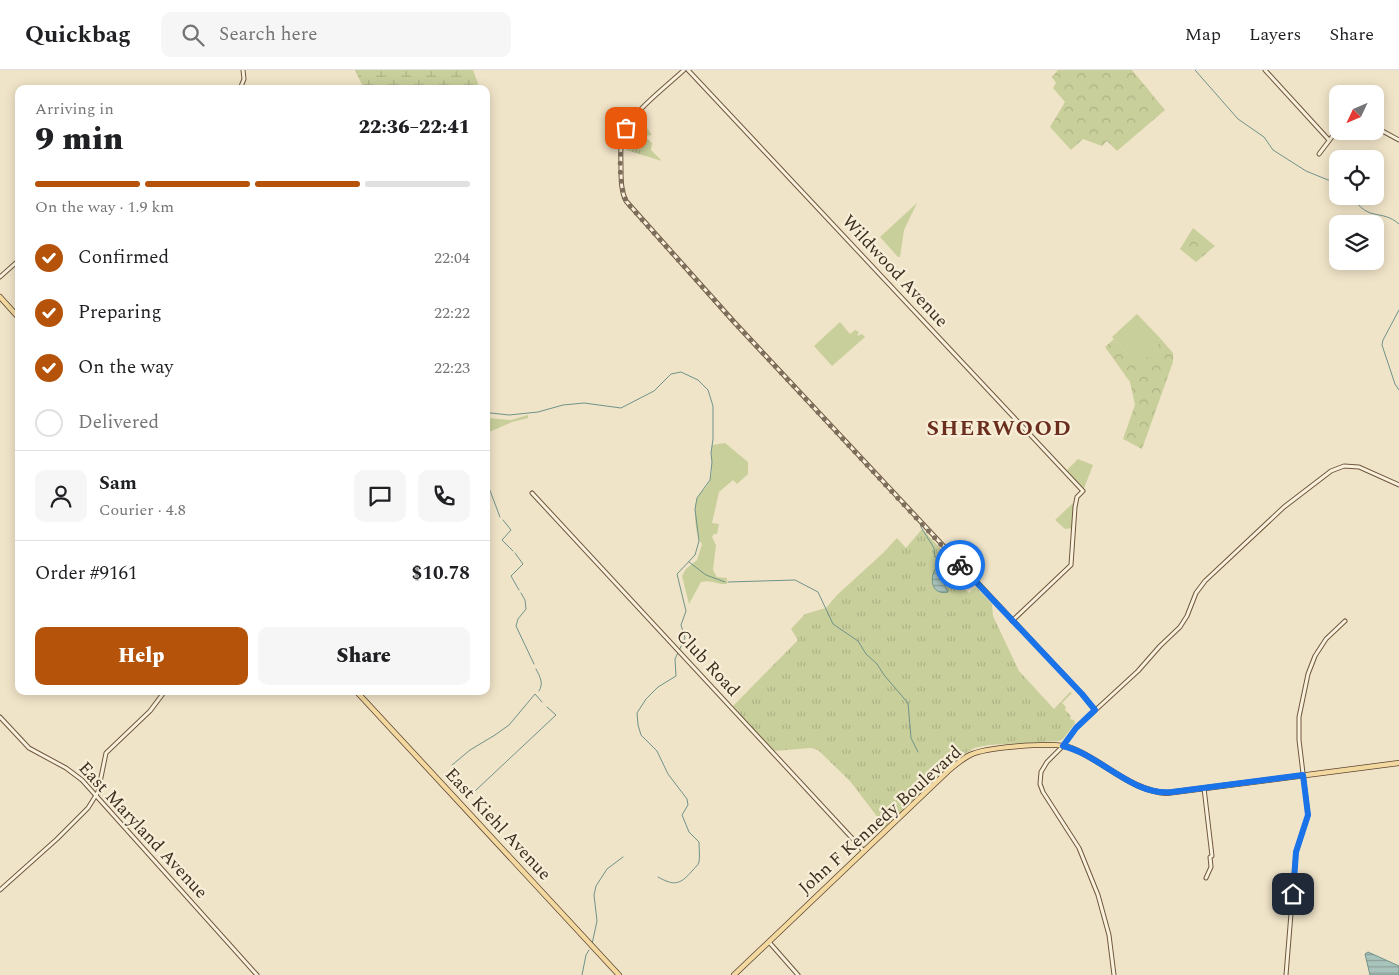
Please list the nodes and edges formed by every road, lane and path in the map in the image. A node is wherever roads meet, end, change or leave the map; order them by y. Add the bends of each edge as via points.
1 (243, 70) edge
2 (680, 70) edge
3 (684, 70) edge
4 (688, 70) edge
5 (1265, 70) edge
6 (677, 76) junction
7 (242, 85) edge
8 (1384, 131) edge
9 (1329, 140) joint
10 (1399, 140) edge
11 (1320, 152) dead end
12 (15, 264) edge
13 (0, 277) edge
14 (0, 297) edge
15 (15, 314) edge
16 (1399, 485) edge
17 (532, 493) dead end
18 (1012, 621) junction
19 (1345, 621) dead end
20 (162, 695) edge
21 (360, 695) edge
22 (1095, 710) junction
23 (0, 717) edge
24 (1063, 746) junction
25 (1399, 763) edge
26 (1303, 775) junction
27 (1204, 788) junction
28 (97, 796) junction
29 (864, 851) junction
30 (1206, 878) dead end
31 (0, 890) edge
32 (768, 941) junction
33 (257, 975) edge
34 (619, 975) edge
35 (734, 975) edge
36 (798, 975) edge
37 (1114, 975) edge
38 (1286, 975) edge

1 - 7 street
2 - 6 street
3 - 6 street
4 - 18 street, Wildwood Avenue via 1082,491 1075,507 1070,567
5 - 9 street
6 - 18 street via 635,116 624,132 621,148 626,202
8 - 10 street
9 - 11 street
12 - 13 street
14 - 15 main road
16 - 22 street via 1352,466 1326,474 1205,581 1182,624
17 - 29 street, Club Road
18 - 22 street
19 - 26 street via 1320,647 1308,674 1298,724
20 - 28 street via 106,753
21 - 34 main road, East Kiehl Avenue
22 - 24 street
23 - 28 street, East Maryland Avenue via 29,748 73,772
24 - 27 main road, John F Kennedy Boulevard via 1084,753 1150,790 1167,793
24 - 29 main road, John F Kennedy Boulevard via 990,748 970,754
24 - 37 street via 1044,765 1041,785 1044,795 1079,848 1094,886 1109,935
25 - 26 main road, John F Kennedy Boulevard
26 - 27 main road, John F Kennedy Boulevard
26 - 38 street via 1308,815 1296,852
27 - 30 street via 1212,856
28 - 31 street via 78,819
28 - 33 street, East Maryland Avenue
29 - 32 main road, John F Kennedy Boulevard
32 - 35 main road, John F Kennedy Boulevard
32 - 36 street

